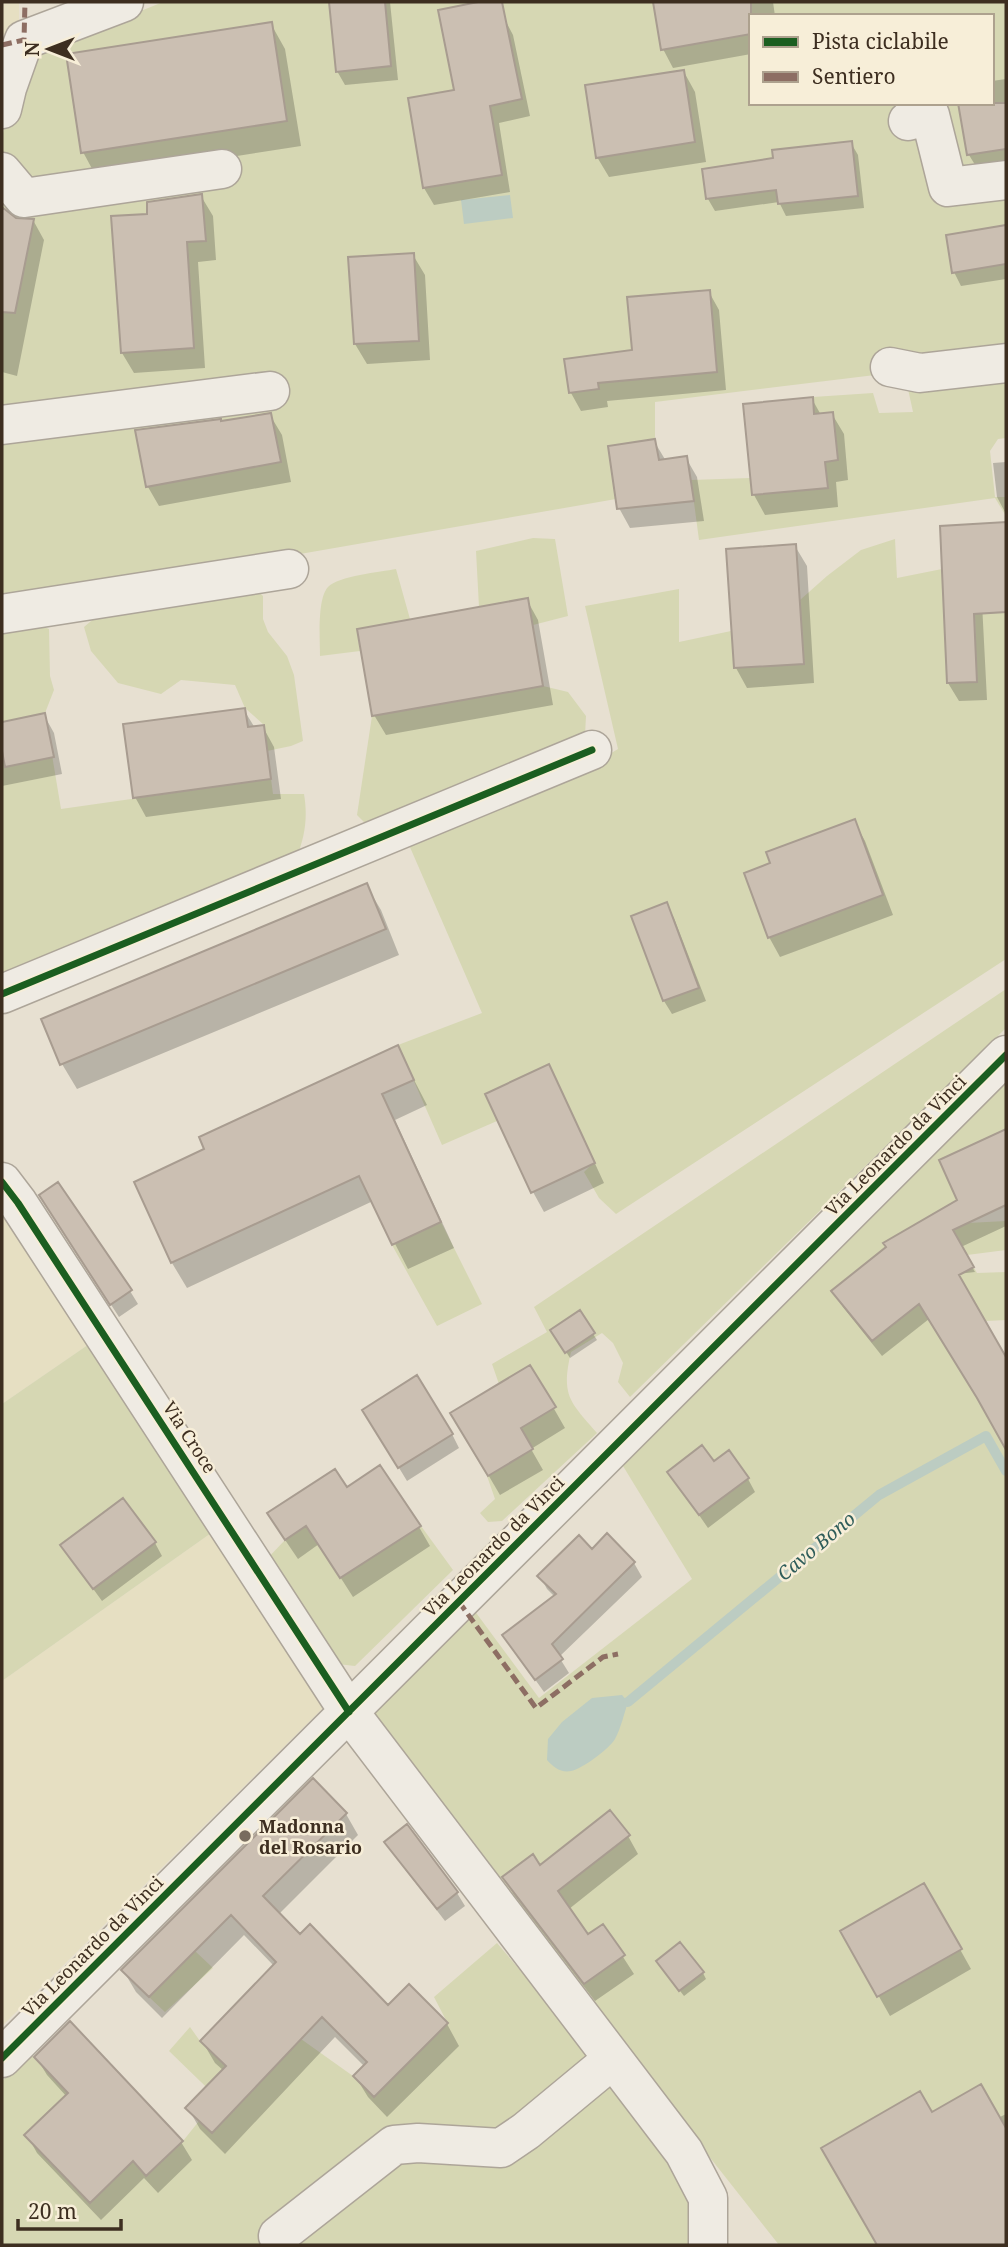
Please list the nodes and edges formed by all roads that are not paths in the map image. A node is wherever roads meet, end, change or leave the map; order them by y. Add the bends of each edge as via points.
1 (124, 2) edge
2 (2, 109) edge
3 (908, 121) dead end
4 (222, 169) dead end
5 (2, 172) edge
6 (1006, 180) edge
7 (1006, 363) edge
8 (890, 367) dead end
9 (270, 391) dead end
10 (2, 425) edge
11 (289, 569) dead end
12 (2, 614) edge
13 (592, 750) dead end
14 (2, 995) edge
15 (1006, 1055) edge
16 (2, 1182) edge
17 (349, 1712) junction
18 (2, 2058) edge
19 (613, 2059) junction
20 (278, 2236) dead end
21 (708, 2245) edge

1 - 2 street via 24,40
3 - 6 street via 930,115 948,187
4 - 5 street via 24,198
7 - 8 street via 920,373
9 - 10 street
11 - 12 street
13 - 14 street
15 - 17 street, Via Leonardo da Vinci
16 - 17 street, Via Croce
17 - 18 street, Via Leonardo da Vinci
17 - 19 street, Via Croce
19 - 20 street via 501,2148 394,2145
19 - 21 street, Via Croce via 684,2152 708,2198

